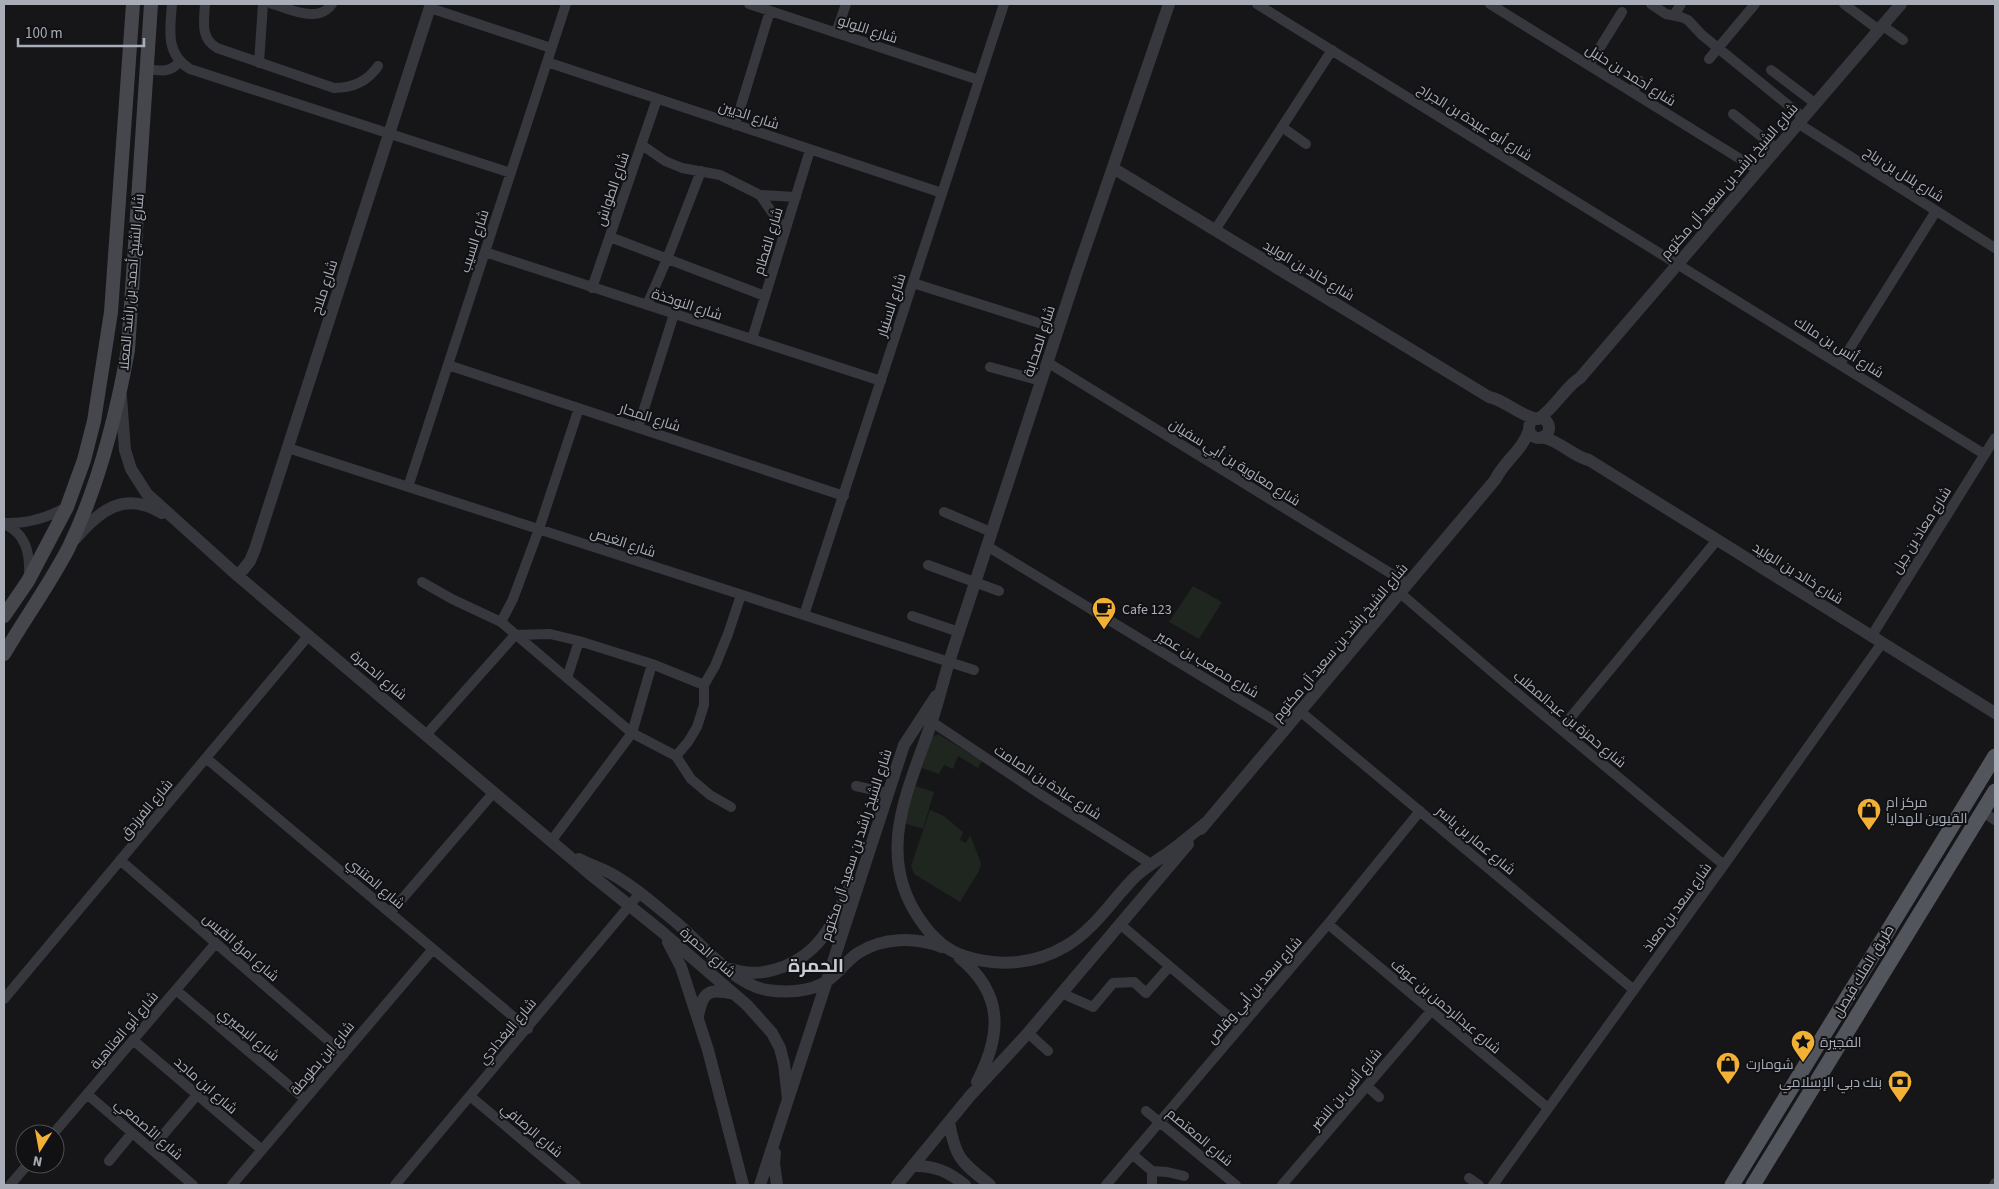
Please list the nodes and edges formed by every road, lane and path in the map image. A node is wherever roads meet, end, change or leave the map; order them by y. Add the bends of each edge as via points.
1 (133, 4) edge
2 (151, 4) edge
3 (172, 4) edge
4 (205, 4) edge
5 (263, 4) edge
6 (272, 4) edge
7 (332, 4) edge
8 (566, 4) edge
9 (749, 4) edge
10 (846, 4) edge
11 (1004, 4) edge
12 (1168, 4) edge
13 (1257, 4) edge
14 (1490, 4) edge
15 (1651, 4) edge
16 (1681, 4) edge
17 (1755, 4) edge
18 (1844, 4) edge
19 (1901, 4) edge
20 (431, 6) edge
21 (1505, 8) edge
22 (770, 11) junction
23 (1622, 12) dead end
24 (1674, 15) junction
25 (1881, 28) junction
26 (836, 33) junction
27 (1903, 40) dead end
28 (551, 48) junction
29 (1719, 48) junction
30 (1332, 50) junction
31 (1709, 59) dead end
32 (180, 62) junction
33 (547, 62) junction
34 (259, 63) junction
35 (1589, 65) junction
36 (378, 66) dead end
37 (147, 69) junction
38 (1771, 70) dead end
39 (979, 80) junction
40 (1640, 81) dead end
41 (1632, 92) junction
42 (657, 99) junction
43 (1816, 104) junction
44 (1733, 114) dead end
45 (1801, 121) junction
46 (735, 125) junction
47 (124, 126) junction
48 (1282, 127) junction
49 (389, 134) junction
50 (1306, 144) dead end
51 (642, 145) junction
52 (1776, 148) junction
53 (810, 150) junction
54 (1113, 168) junction
55 (1758, 170) junction
56 (701, 171) junction
57 (511, 173) junction
58 (942, 193) junction
59 (760, 195) junction
60 (796, 197) junction
61 (1936, 211) junction
62 (1215, 230) junction
63 (785, 231) junction
64 (610, 237) junction
65 (135, 239) junction
66 (1995, 248) edge
67 (485, 252) junction
68 (667, 259) junction
69 (1678, 263) junction
70 (913, 283) junction
71 (592, 288) junction
72 (765, 296) junction
73 (647, 305) junction
74 (674, 314) junction
75 (1058, 329) junction
76 (752, 340) junction
77 (1047, 362) junction
78 (1840, 364) junction
79 (448, 365) junction
80 (990, 367) dead end
81 (1580, 378) junction
82 (881, 381) junction
83 (1042, 381) junction
84 (121, 390) junction
85 (579, 408) junction
86 (1533, 424) junction
87 (638, 428) junction
88 (1545, 433) junction
89 (1995, 438) edge
90 (288, 448) junction
91 (1984, 454) junction
92 (1495, 480) junction
93 (408, 487) junction
94 (844, 496) junction
95 (66, 507) junction
96 (944, 512) dead end
97 (171, 517) junction
98 (4, 524) edge
99 (539, 529) junction
100 (991, 532) junction
101 (1717, 540) junction
102 (69, 546) junction
103 (987, 546) junction
104 (928, 565) dead end
105 (238, 576) junction
106 (28, 581) junction
107 (422, 582) dead end
108 (975, 582) junction
109 (1404, 588) junction
110 (999, 591) dead end
111 (741, 595) junction
112 (804, 615) junction
113 (4, 616) edge
114 (912, 616) dead end
115 (501, 622) junction
116 (959, 632) junction
117 (515, 635) junction
118 (309, 636) junction
119 (1876, 640) junction
120 (579, 641) junction
121 (4, 654) edge
122 (949, 662) junction
123 (652, 664) junction
124 (974, 670) dead end
125 (567, 678) junction
126 (704, 685) junction
127 (941, 688) junction
128 (1301, 712) junction
129 (1994, 714) edge
130 (932, 722) junction
131 (1287, 728) junction
132 (1561, 729) junction
133 (632, 733) junction
134 (426, 735) junction
135 (676, 756) junction
136 (1995, 756) edge
137 (206, 758) junction
138 (856, 786) dead end
139 (1995, 791) edge
140 (494, 792) junction
141 (887, 793) junction
142 (730, 807) dead end
143 (1420, 811) junction
144 (1989, 816) edge
145 (1207, 822) junction
146 (552, 840) junction
147 (869, 849) junction
148 (567, 854) junction
149 (120, 860) junction
150 (1151, 864) junction
151 (1724, 865) junction
152 (1162, 875) junction
153 (640, 893) junction
154 (630, 906) junction
155 (390, 913) junction
156 (1328, 924) junction
157 (1121, 925) junction
158 (661, 931) junction
159 (215, 944) junction
160 (433, 949) junction
161 (951, 951) junction
162 (725, 967) junction
163 (1169, 967) junction
164 (827, 981) junction
165 (176, 990) junction
166 (1634, 990) junction
167 (1061, 993) junction
168 (734, 994) junction
169 (4, 999) edge
170 (1430, 1011) junction
171 (697, 1021) junction
172 (1240, 1026) junction
173 (528, 1029) junction
174 (1028, 1033) junction
175 (133, 1040) junction
176 (1048, 1051) dead end
177 (344, 1054) junction
178 (1367, 1086) junction
179 (87, 1094) junction
180 (197, 1095) junction
181 (470, 1096) junction
182 (970, 1096) junction
183 (1379, 1097) dead end
184 (788, 1099) junction
185 (305, 1100) junction
186 (1548, 1108) junction
187 (1146, 1110) dead end
188 (949, 1122) junction
189 (1159, 1122) junction
190 (62, 1124) edge
191 (132, 1134) junction
192 (776, 1135) junction
193 (151, 1149) junction
194 (262, 1150) junction
195 (1132, 1154) junction
196 (109, 1161) dead end
197 (913, 1166) junction
198 (1152, 1171) junction
199 (1186, 1173) dead end
200 (19, 1174) edge
201 (1469, 1178) dead end
202 (10, 1185) edge
203 (193, 1185) edge
204 (232, 1185) edge
205 (395, 1185) edge
206 (576, 1185) edge
207 (742, 1185) edge
208 (760, 1185) edge
209 (777, 1185) edge
210 (897, 1185) edge
211 (966, 1185) edge
212 (990, 1185) edge
213 (1106, 1185) edge
214 (1152, 1185) edge
215 (1236, 1185) edge
216 (1282, 1185) edge
217 (1479, 1185) edge
218 (1493, 1185) edge
219 (1732, 1185) edge
220 (1753, 1185) edge

1 - 47 main road, شارع الشيخ أحمد بن راشد المعلا
2 - 37 main road, شارع الشيخ أحمد بن راشد المعلا
3 - 32 street via 170,39
4 - 34 street via 204,28 209,42
5 - 34 street
6 - 7 street via 313,15 325,11
8 - 28 street, شارع السيب
9 - 22 street, شارع اللولو
10 - 26 street
11 - 39 street, شارع السنيار
12 - 54 street, شارع الصحابة
13 - 30 street, شارع أبو عبيدة بن الجراح
14 - 21 street, شارع أحمد بن حنبل
15 - 24 street, شارع بلال بن رباح via 1666,14
16 - 24 street
17 - 29 street
18 - 25 street
19 - 25 street, شارع الشيخ راشد بن سعيد آل مكتوم
20 - 28 street
20 - 49 street, شارع ملاح
21 - 35 street, شارع أحمد بن حنبل
22 - 26 street, شارع اللولو
22 - 46 street
23 - 35 street
24 - 29 street, شارع بلال بن رباح via 1688,20
25 - 27 street
25 - 43 street, شارع الشيخ راشد بن سعيد آل مكتوم
26 - 39 street, شارع اللولو
28 - 33 street, شارع السيب
29 - 31 street
29 - 45 street, شارع بلال بن رباح
30 - 48 street
30 - 69 street, شارع أبو عبيدة بن الجراح
32 - 37 street via 169,70
32 - 49 street via 196,71
33 - 42 street, شارع الديين
33 - 57 street, شارع السيب
34 - 36 street via 328,87 341,88 365,80
35 - 41 street, شارع أحمد بن حنبل
37 - 65 main road, شارع الشيخ أحمد بن راشد المعلا
38 - 43 street
39 - 58 street, شارع السنيار
40 - 41 street
41 - 55 street, شارع أحمد بن حنبل
42 - 46 street, شارع الديين
42 - 51 street, شارع الطواش
43 - 45 street, شارع الشيخ راشد بن سعيد آل مكتوم
44 - 52 street
45 - 52 street, شارع الشيخ راشد بن سعيد آل مكتوم
45 - 61 street, شارع بلال بن رباح
46 - 53 street, شارع الديين
47 - 65 main road via 131,160 126,229 128,235
47 - 95 main road, شارع الشيخ أحمد بن راشد المعلا via 107,346 94,421 84,460
48 - 50 street
48 - 62 street
49 - 57 street
49 - 90 street, شارع ملاح
51 - 56 street via 682,168
51 - 64 street, شارع الطواش
52 - 55 street, شارع الشيخ راشد بن سعيد آل مكتوم
53 - 58 street, شارع الديين
53 - 60 street, شارع الفطام
54 - 62 street, شارع خالد بن الوليد
54 - 75 street, شارع الصحابة
55 - 69 street, شارع الشيخ راشد بن سعيد آل مكتوم
56 - 59 street via 720,175
56 - 68 street
57 - 67 street, شارع السيب
58 - 70 street, شارع السنيار
59 - 60 street
59 - 63 street
60 - 63 street, شارع الفطام
61 - 66 street, شارع بلال بن رباح
61 - 78 street
62 - 86 street, شارع خالد بن الوليد via 1489,397 1494,404
63 - 72 street, شارع الفطام
64 - 68 street
64 - 71 street, شارع الطواش
65 - 84 main road, شارع الشيخ أحمد بن راشد المعلا via 128,350
67 - 71 street, شارع النوخذة
67 - 79 street, شارع السيب
68 - 72 street
68 - 73 street
69 - 78 street, شارع أنس بن مالك
69 - 81 street, شارع الشيخ راشد بن سعيد آل مكتوم
70 - 75 street
70 - 82 street, شارع السنيار
71 - 73 street, شارع النوخذة
72 - 76 street, شارع الفطام
73 - 74 street, شارع النوخذة
74 - 76 street, شارع النوخذة
74 - 87 street
75 - 77 street, شارع الصحابة
76 - 82 street, شارع النوخذة
77 - 83 street, شارع الصحابة
77 - 109 street, شارع معاوية بن أبي سفيان
78 - 91 street, شارع أنس بن مالك
79 - 85 street, شارع المحار
79 - 93 street, شارع السيب
80 - 83 street
81 - 86 street, شارع الشيخ راشد بن سعيد آل مكتوم
81 - 88 street, شارع الشيخ راشد بن سعيد آل مكتوم
82 - 94 street, شارع السنيار
83 - 100 street, شارع الصحابة
84 - 97 street, شارع الحمرة via 123,440 131,469 147,494
84 - 102 main road, شارع الشيخ أحمد بن راشد المعلا via 97,477
85 - 87 street, شارع المحار
85 - 99 street
86 - 88 street via 1533,436
86 - 88 street via 1545,421
86 - 92 street, شارع الشيخ راشد بن سعيد آل مكتوم via 1524,443
87 - 94 street, شارع المحار
88 - 92 street, شارع الشيخ راشد بن سعيد آل مكتوم
88 - 101 street, شارع خالد بن الوليد
89 - 91 street, شارع معاذ بن جبل
90 - 93 street, شارع الغيص
90 - 105 street, شارع ملاح via 252,555
91 - 119 street, شارع معاذ بن جبل
92 - 109 street, شارع الشيخ راشد بن سعيد آل مكتوم
93 - 99 street, شارع الغيص
94 - 112 street, شارع السنيار
95 - 98 street via 40,519
95 - 106 main road, شارع الشيخ أحمد بن راشد المعلا
96 - 100 street
97 - 102 street, شارع الحمرة via 144,505 114,507 94,518
97 - 105 street, شارع الحمرة
98 - 106 street via 16,531 26,545
99 - 111 street, شارع الغيص
99 - 115 street
100 - 103 street, شارع الصحابة
101 - 119 street, شارع خالد بن الوليد
101 - 132 street
102 - 121 main road, شارع الشيخ أحمد بن راشد المعلا
103 - 108 street, شارع الصحابة
103 - 131 street, شارع مصعب بن عمير
104 - 108 street
105 - 118 street, شارع الحمرة
106 - 113 main road, شارع الشيخ أحمد بن راشد المعلا
107 - 115 street
108 - 110 street
108 - 116 street, شارع الصحابة
109 - 128 street, شارع الشيخ راشد بن سعيد آل مكتوم
109 - 132 street, شارع حمزة بن عبدالمطلب
111 - 112 street, شارع الغيص
111 - 126 street via 715,666
112 - 122 street, شارع الغيص
114 - 116 street
115 - 117 street
116 - 122 street, شارع الصحابة
117 - 120 street via 550,634
117 - 125 street
117 - 134 street
118 - 134 street, شارع الحمرة
118 - 137 street, شارع الفرزدق
119 - 129 street, شارع خالد بن الوليد
119 - 151 street, شارع سعد بن معاذ
120 - 123 street
120 - 125 street
122 - 124 street, شارع الغيص
122 - 127 street, شارع الصحابة
123 - 126 street
123 - 133 street
125 - 133 street
126 - 135 street via 704,705 698,727
127 - 130 street, شارع الشيخ راشد بن سعيد آل مكتوم
127 - 141 street, شارع الشيخ راشد بن سعيد آل مكتوم via 904,746
128 - 131 street, شارع الشيخ راشد بن سعيد آل مكتوم
128 - 143 street, شارع عمار بن ياسر
130 - 150 street, شارع عبادة بن الصامت
130 - 161 street, شارع الشيخ راشد بن سعيد آل مكتوم via 904,806 897,851 903,891 931,935
131 - 145 street, شارع الشيخ راشد بن سعيد آل مكتوم
132 - 151 street, شارع حمزة بن عبدالمطلب
133 - 135 street
133 - 146 street
134 - 140 street, شارع الحمرة
135 - 142 street via 691,779
136 - 219 main road, طريق الملك فيصل
137 - 149 street, شارع الفرزدق
137 - 155 street, شارع المتنبي
138 - 141 street
139 - 144 main road, طريق الملك فيصل
140 - 146 street, شارع الحمرة
140 - 155 street
141 - 147 street, شارع الشيخ راشد بن سعيد آل مكتوم
143 - 156 street, شارع سعد بن أبي وقاص
143 - 166 street, شارع عمار بن ياسر
144 - 220 main road, طريق الملك فيصل
145 - 150 street, شارع الشيخ راشد بن سعيد آل مكتوم
145 - 152 street, شارع الشيخ راشد بن سعيد آل مكتوم
146 - 148 street, شارع الحمرة
147 - 162 street via 830,926 813,948 775,970 739,972
147 - 164 street, شارع الشيخ راشد بن سعيد آل مكتوم
148 - 153 street, شارع الحمرة via 610,873
148 - 154 street, شارع الحمرة
149 - 159 street, شارع امرؤ القيس
149 - 169 street, شارع الفرزدق
150 - 152 street via 1162,864
150 - 161 street, شارع الشيخ راشد بن سعيد آل مكتوم via 1081,936 1043,957 1001,963
151 - 166 street, شارع سعد بن معاذ
152 - 157 street, شارع الشيخ راشد بن سعيد آل مكتوم
153 - 154 street, شارع البغدادي
153 - 162 street, شارع الحمرة
154 - 158 street, شارع الحمرة
154 - 173 street, شارع البغدادي
155 - 160 street, شارع المتنبي
156 - 170 street, شارع عبدالرحمن بن عوف
156 - 172 street, شارع سعد بن أبي وقاص
157 - 163 street
157 - 167 street, شارع الشيخ راشد بن سعيد آل مكتوم
158 - 168 street, شارع الحمرة
158 - 171 street via 678,960
159 - 165 street, شارع أبو العتاهية
159 - 177 street, شارع امرؤ القيس
160 - 173 street, شارع المتنبي
160 - 177 street, شارع ابن بطوطة
161 - 164 street via 918,940 896,940 858,953
161 - 182 street via 973,968 984,984 992,1002 995,1022 994,1041
162 - 164 street, شارع الحمرة via 750,985 766,990 808,989
163 - 167 street via 1146,993 1134,982 1113,984 1093,1007
163 - 172 street
164 - 184 street, شارع الشيخ راشد بن سعيد آل مكتوم
165 - 175 street, شارع أبو العتاهية
165 - 185 street, شارع البصيري
166 - 186 street, شارع سعد بن معاذ
167 - 174 street, شارع الشيخ راشد بن سعيد آل مكتوم
168 - 171 street via 713,991 706,994
168 - 184 street, شارع الحمرة via 759,1016 780,1048
170 - 178 street, شارع أنس بن النضر
170 - 186 street, شارع عبدالرحمن بن عوف
171 - 207 street via 708,1050
172 - 189 street, شارع سعد بن أبي وقاص
173 - 181 street, شارع البغدادي
174 - 176 street
174 - 182 street, شارع الشيخ راشد بن سعيد آل مكتوم
175 - 179 street, شارع أبو العتاهية
175 - 180 street, شارع ابن ماجد
177 - 185 street, شارع ابن بطوطة
178 - 183 street
178 - 216 street, شارع أنس بن النضر
179 - 190 street, شارع أبو العتاهية
179 - 191 street, شارع الأصمعي
180 - 193 street
180 - 194 street, شارع ابن ماجد
181 - 205 street, شارع البغدادي
181 - 206 street, شارع الرصافي
182 - 188 street, شارع الشيخ راشد بن سعيد آل مكتوم
184 - 192 street, شارع الشيخ راشد بن سعيد آل مكتوم
185 - 194 street, شارع ابن بطوطة
186 - 218 street, شارع سعد بن معاذ
187 - 189 street, شارع المعتصم
188 - 197 street, شارع الشيخ راشد بن سعيد آل مكتوم
188 - 212 street via 958,1154
189 - 195 street, شارع سعد بن أبي وقاص
189 - 215 street, شارع المعتصم
191 - 193 street, شارع الأصمعي
191 - 196 street
192 - 208 street, شارع الشيخ راشد بن سعيد آل مكتوم
192 - 209 street via 774,1163
193 - 203 street, شارع الأصمعي
194 - 204 street, شارع ابن بطوطة
195 - 198 street
195 - 213 street, شارع سعد بن أبي وقاص
197 - 210 street, شارع الشيخ راشد بن سعيد آل مكتوم
197 - 211 street via 938,1169
198 - 199 street
198 - 214 street
200 - 202 street
201 - 217 street

